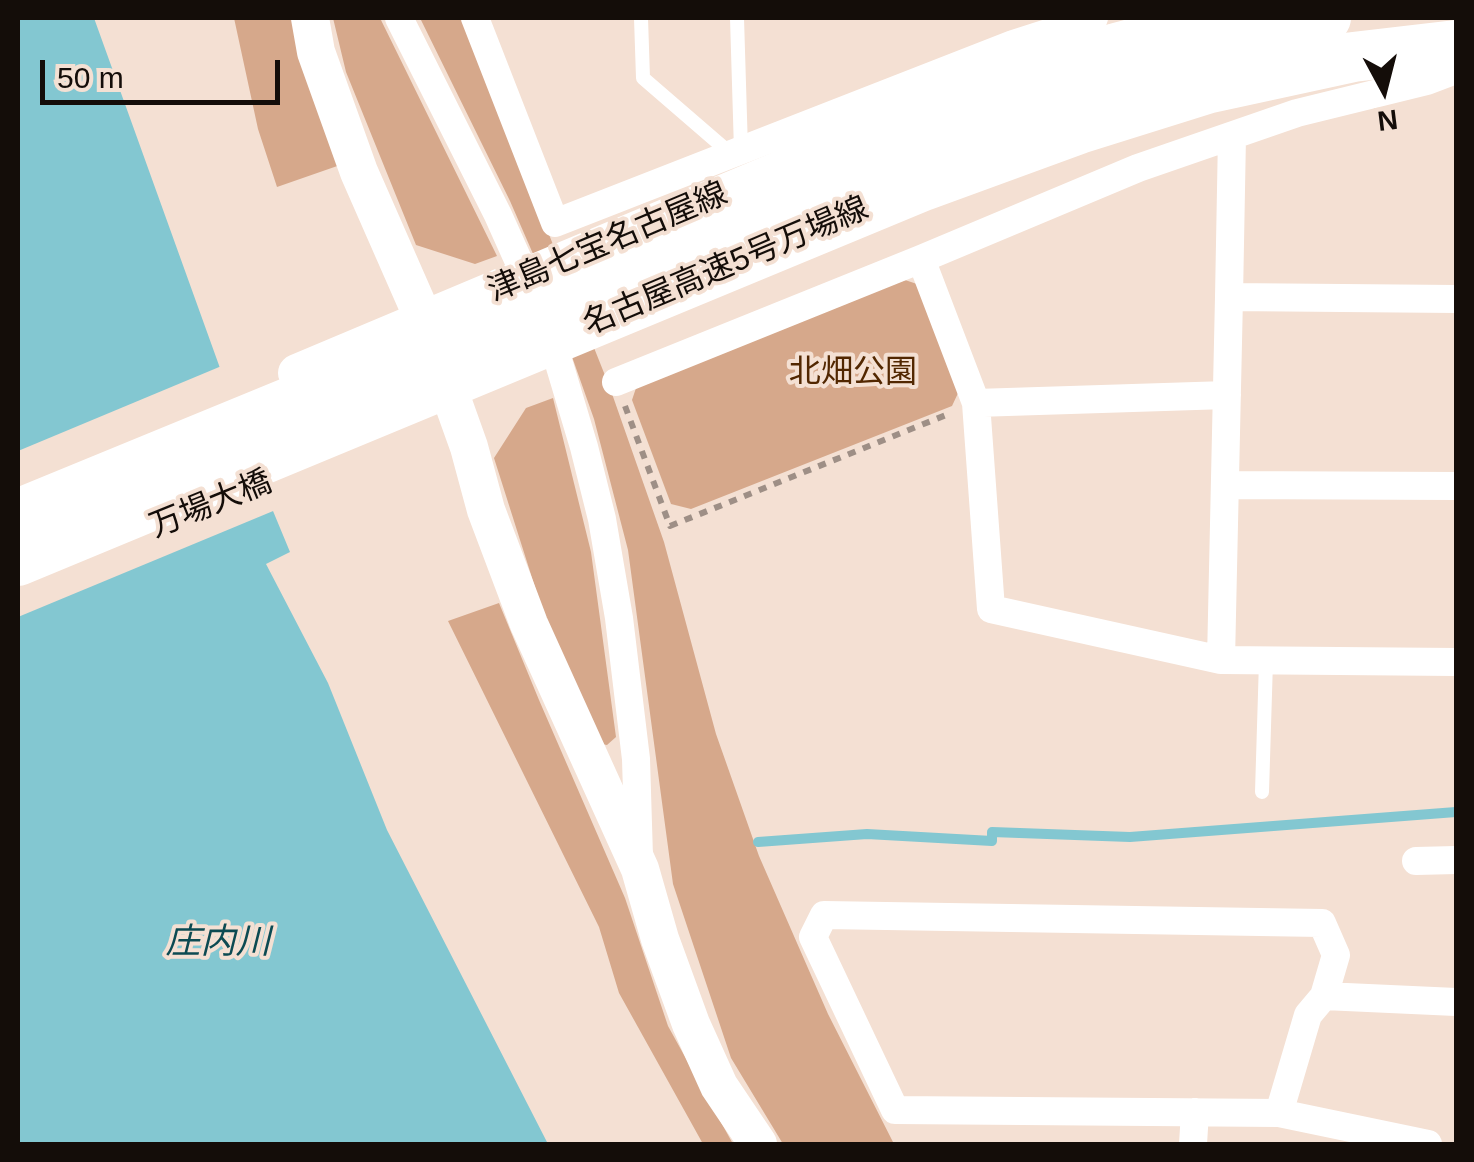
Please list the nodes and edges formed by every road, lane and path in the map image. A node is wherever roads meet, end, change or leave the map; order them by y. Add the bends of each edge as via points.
1 (310, 18) edge
2 (400, 18) edge
3 (475, 18) edge
4 (641, 18) edge
5 (737, 18) edge
6 (1094, 18) edge
7 (1206, 18) edge
8 (1326, 18) edge
9 (1012, 31) edge
10 (1456, 44) edge
11 (1456, 67) edge
12 (1232, 136) junction
13 (736, 152) junction
14 (920, 259) junction
15 (1229, 298) junction
16 (1456, 299) edge
17 (424, 320) junction
18 (616, 382) joint
19 (1226, 395) junction
20 (976, 403) junction
21 (454, 405) junction
22 (1225, 485) junction
23 (1456, 486) edge
24 (18, 488) edge
25 (18, 514) edge
26 (18, 561) edge
27 (18, 585) edge
28 (1221, 660) junction
29 (1266, 661) junction
30 (1456, 662) edge
31 (1262, 792) dead end
32 (1456, 860) edge
33 (1416, 861) dead end
34 (640, 869) junction
35 (1324, 996) junction
36 (1456, 1002) edge
37 (1195, 1112) junction
38 (1279, 1114) junction
39 (758, 1144) edge
40 (1193, 1144) edge
41 (1428, 1144) edge

1 - 17 main road via 359,172
2 - 34 street via 554,341 602,519 619,618 636,759
3 - 13 street via 555,223
4 - 13 lane via 643,78
5 - 13 lane
6 - 9 street
7 - 17 main road, 津島七宝名古屋線 via 1097,48 889,124
8 - 25 highway, 名古屋高速5号万場線 via 1196,46 906,144
9 - 13 street
10 - 26 highway, 名古屋高速5号万場線 via 1353,57 1210,88 922,186
11 - 12 street
11 - 21 main road via 1365,75 1142,129 924,210
12 - 14 street
12 - 15 street
14 - 18 street
14 - 20 street
15 - 16 street
15 - 19 street
17 - 24 main road, 津島七宝名古屋線
18 - 20 path via 670,526
19 - 20 street
19 - 22 street
20 - 28 street via 991,609
21 - 27 main road, 万場大橋
21 - 34 main road via 529,624
22 - 23 street
22 - 28 street
28 - 29 street
29 - 30 street
29 - 31 lane
32 - 33 street
34 - 39 main road via 691,1024
35 - 36 street
35 - 37 street via 1336,955 1322,922 824,915 813,937 896,1110
35 - 38 street via 1308,1015
37 - 38 street
37 - 40 street
38 - 41 street

